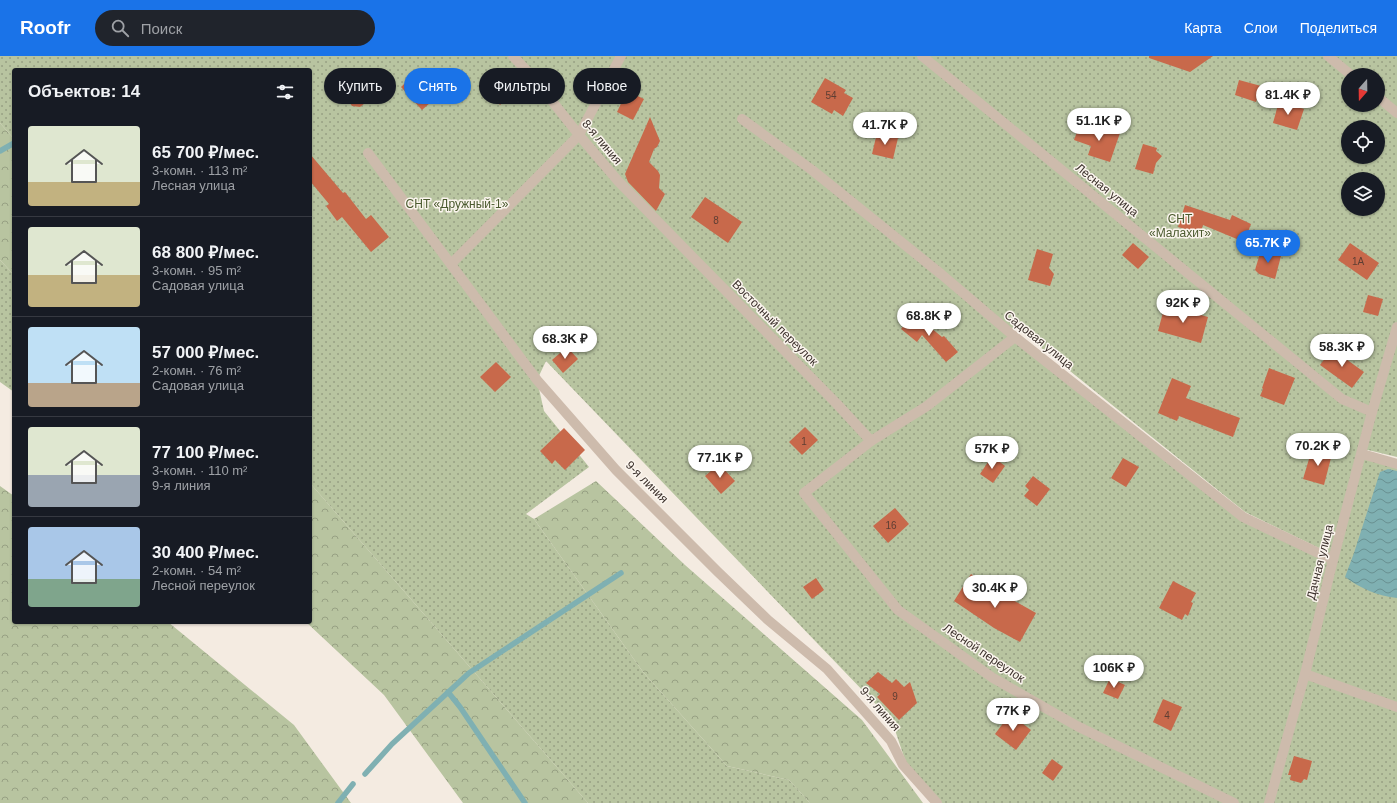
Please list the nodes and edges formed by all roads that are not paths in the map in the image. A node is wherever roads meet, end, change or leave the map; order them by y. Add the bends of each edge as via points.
1 (512, 56) edge
2 (621, 56) edge
3 (922, 56) edge
4 (1328, 56) edge
5 (1343, 68) edge
6 (1385, 103) edge
7 (1397, 113) edge
8 (742, 120) dead end
9 (579, 136) junction
10 (368, 153) dead end
11 (660, 224) joint
12 (451, 264) junction
13 (1397, 327) edge
14 (1015, 337) junction
15 (1372, 412) junction
16 (871, 441) junction
17 (1362, 454) junction
18 (1397, 464) edge
19 (1333, 560) junction
20 (1305, 674) junction
21 (1397, 707) edge
22 (937, 803) edge
23 (1234, 803) edge
24 (1269, 803) edge

1 - 9 street, 8-я линия
2 - 9 street
3 - 15 street, Лесная улица via 1342,399
4 - 5 street
6 - 7 street
8 - 14 street, Садовая улица via 812,170
9 - 11 street, 8-я линия
9 - 12 street
10 - 12 street, 9-я линия
11 - 16 street, Восточный переулок
12 - 22 street, 9-я линия via 537,380 616,470 718,572 827,669 891,742 903,765
13 - 15 street, Дачная улица
14 - 16 street via 927,406
14 - 19 street, Садовая улица via 1243,518
15 - 17 street, Дачная улица
16 - 23 street, Лесной переулок via 804,494 898,610 993,678 1077,726
17 - 18 street
17 - 19 street, Дачная улица
19 - 20 street, Дачная улица
20 - 21 street
20 - 24 street, Дачная улица

